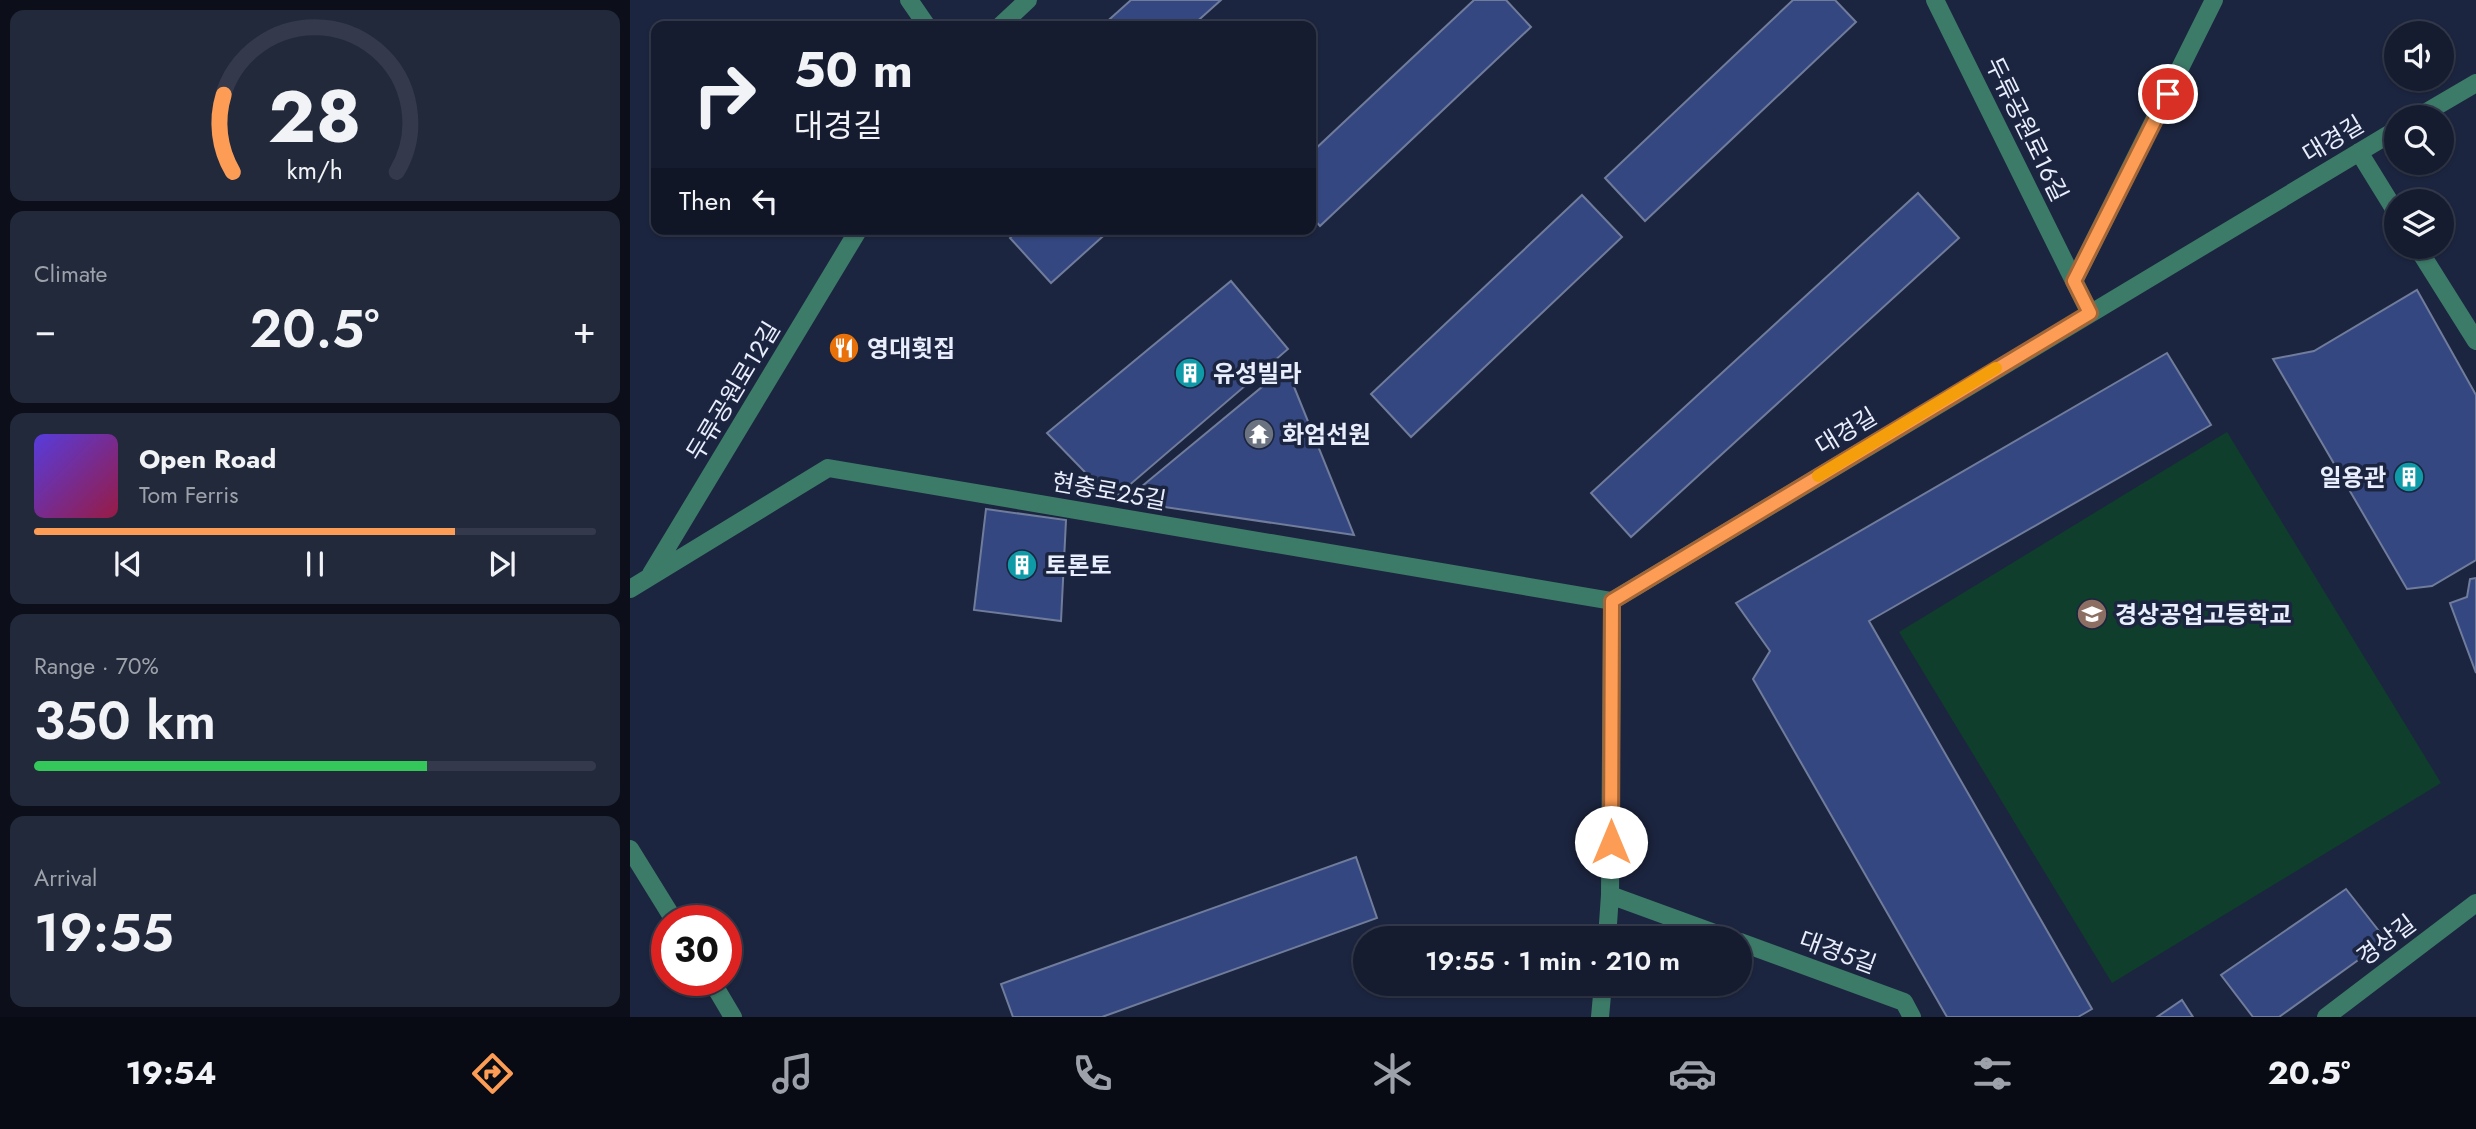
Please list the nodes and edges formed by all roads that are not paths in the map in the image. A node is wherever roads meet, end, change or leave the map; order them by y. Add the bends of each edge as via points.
1 (909, 0) edge
2 (1028, 0) edge
3 (1935, 0) edge
4 (2214, 0) edge
5 (924, 21) edge
6 (1005, 21) edge
7 (2476, 83) edge
8 (2438, 105) edge
9 (2384, 137) edge
10 (2359, 152) junction
11 (2384, 193) edge
12 (855, 235) edge
13 (2425, 259) edge
14 (2074, 281) junction
15 (2090, 313) junction
16 (2476, 341) edge
17 (650, 577) junction
18 (630, 589) edge
19 (1612, 601) junction
20 (630, 849) edge
21 (1610, 895) junction
22 (2476, 902) edge
23 (665, 905) edge
24 (1608, 926) edge
25 (1695, 926) edge
26 (1752, 946) edge
27 (721, 996) edge
28 (1602, 996) edge
29 (733, 1017) edge
30 (1600, 1017) edge
31 (1912, 1017) edge
32 (2326, 1017) edge

1 - 5 street
2 - 6 street
3 - 14 street, 두류공원로16길
4 - 14 street
7 - 8 street
9 - 10 street, 대경길
10 - 11 street
10 - 15 street, 대경길
12 - 17 street, 두류공원로12길
13 - 16 street
14 - 15 street, 두류공원로16길
15 - 19 street, 대경길
17 - 18 street, 현충로25길
17 - 19 street, 현충로25길 via 828,468
19 - 21 street
20 - 23 street
21 - 24 street
21 - 25 street
22 - 32 street, 경상길
26 - 31 street, 대경5길 via 1904,1002
27 - 29 street
28 - 30 street

